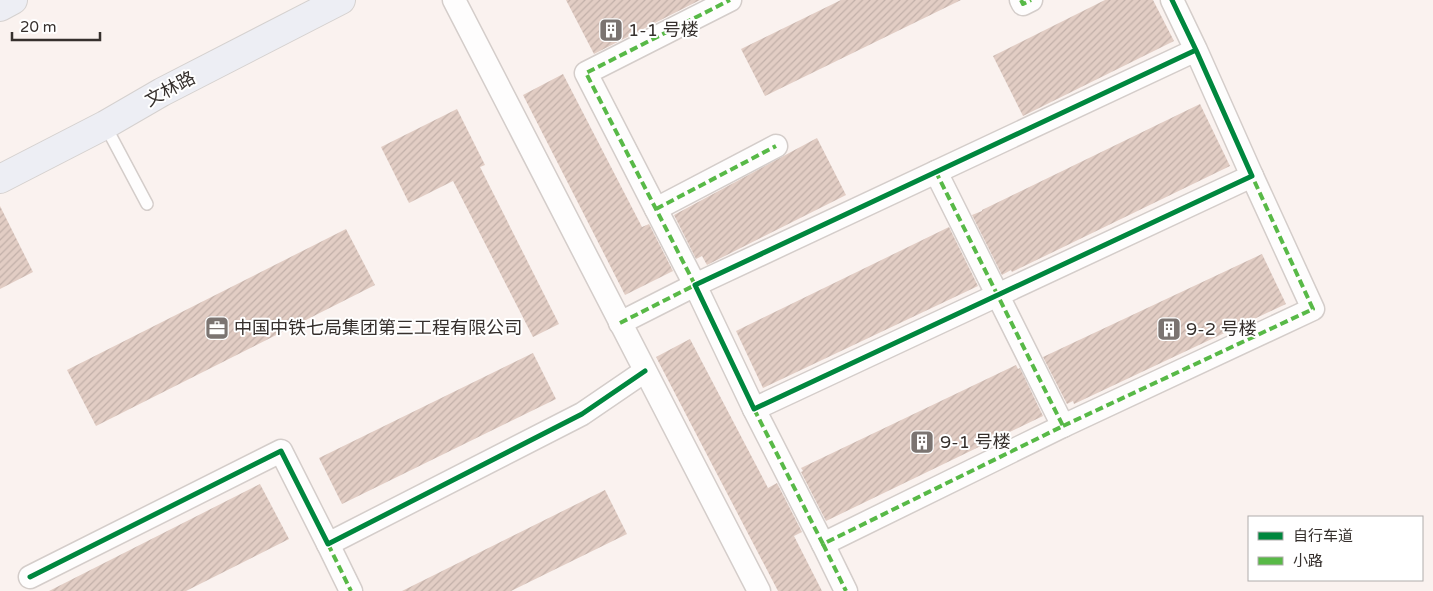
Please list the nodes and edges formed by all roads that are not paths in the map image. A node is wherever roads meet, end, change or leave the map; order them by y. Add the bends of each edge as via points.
1 (13, 0) edge
2 (341, 0) edge
3 (454, 0) edge
4 (730, 0) edge
5 (1021, 0) edge
6 (1032, 0) edge
7 (1172, 0) edge
8 (0, 7) edge
9 (1196, 50) junction
10 (105, 126) junction
11 (776, 146) dead end
12 (936, 172) junction
13 (1252, 176) junction
14 (0, 179) edge
15 (147, 204) dead end
16 (656, 209) junction
17 (695, 285) junction
18 (997, 295) junction
19 (620, 323) junction
20 (645, 371) junction
21 (754, 409) junction
22 (1063, 426) junction
23 (328, 544) junction
24 (823, 544) junction
25 (30, 577) dead end
26 (351, 591) edge
27 (759, 591) edge
28 (846, 591) edge

1 - 8 main road
2 - 10 main road, 文林路 via 162,92
3 - 19 street
4 - 16 street via 586,73
5 - 6 street via 1023,4
7 - 9 street
9 - 12 street
9 - 13 street
10 - 14 main road, 文林路
10 - 15 lane
11 - 16 street
12 - 17 street
12 - 18 street
13 - 18 street
13 - 22 street via 1313,309
16 - 17 street
17 - 19 street
17 - 21 street
18 - 21 street
18 - 22 street
19 - 20 street
20 - 23 street via 582,414
20 - 27 street
21 - 24 street
22 - 24 street
23 - 25 street via 281,451
23 - 26 street
24 - 28 street

